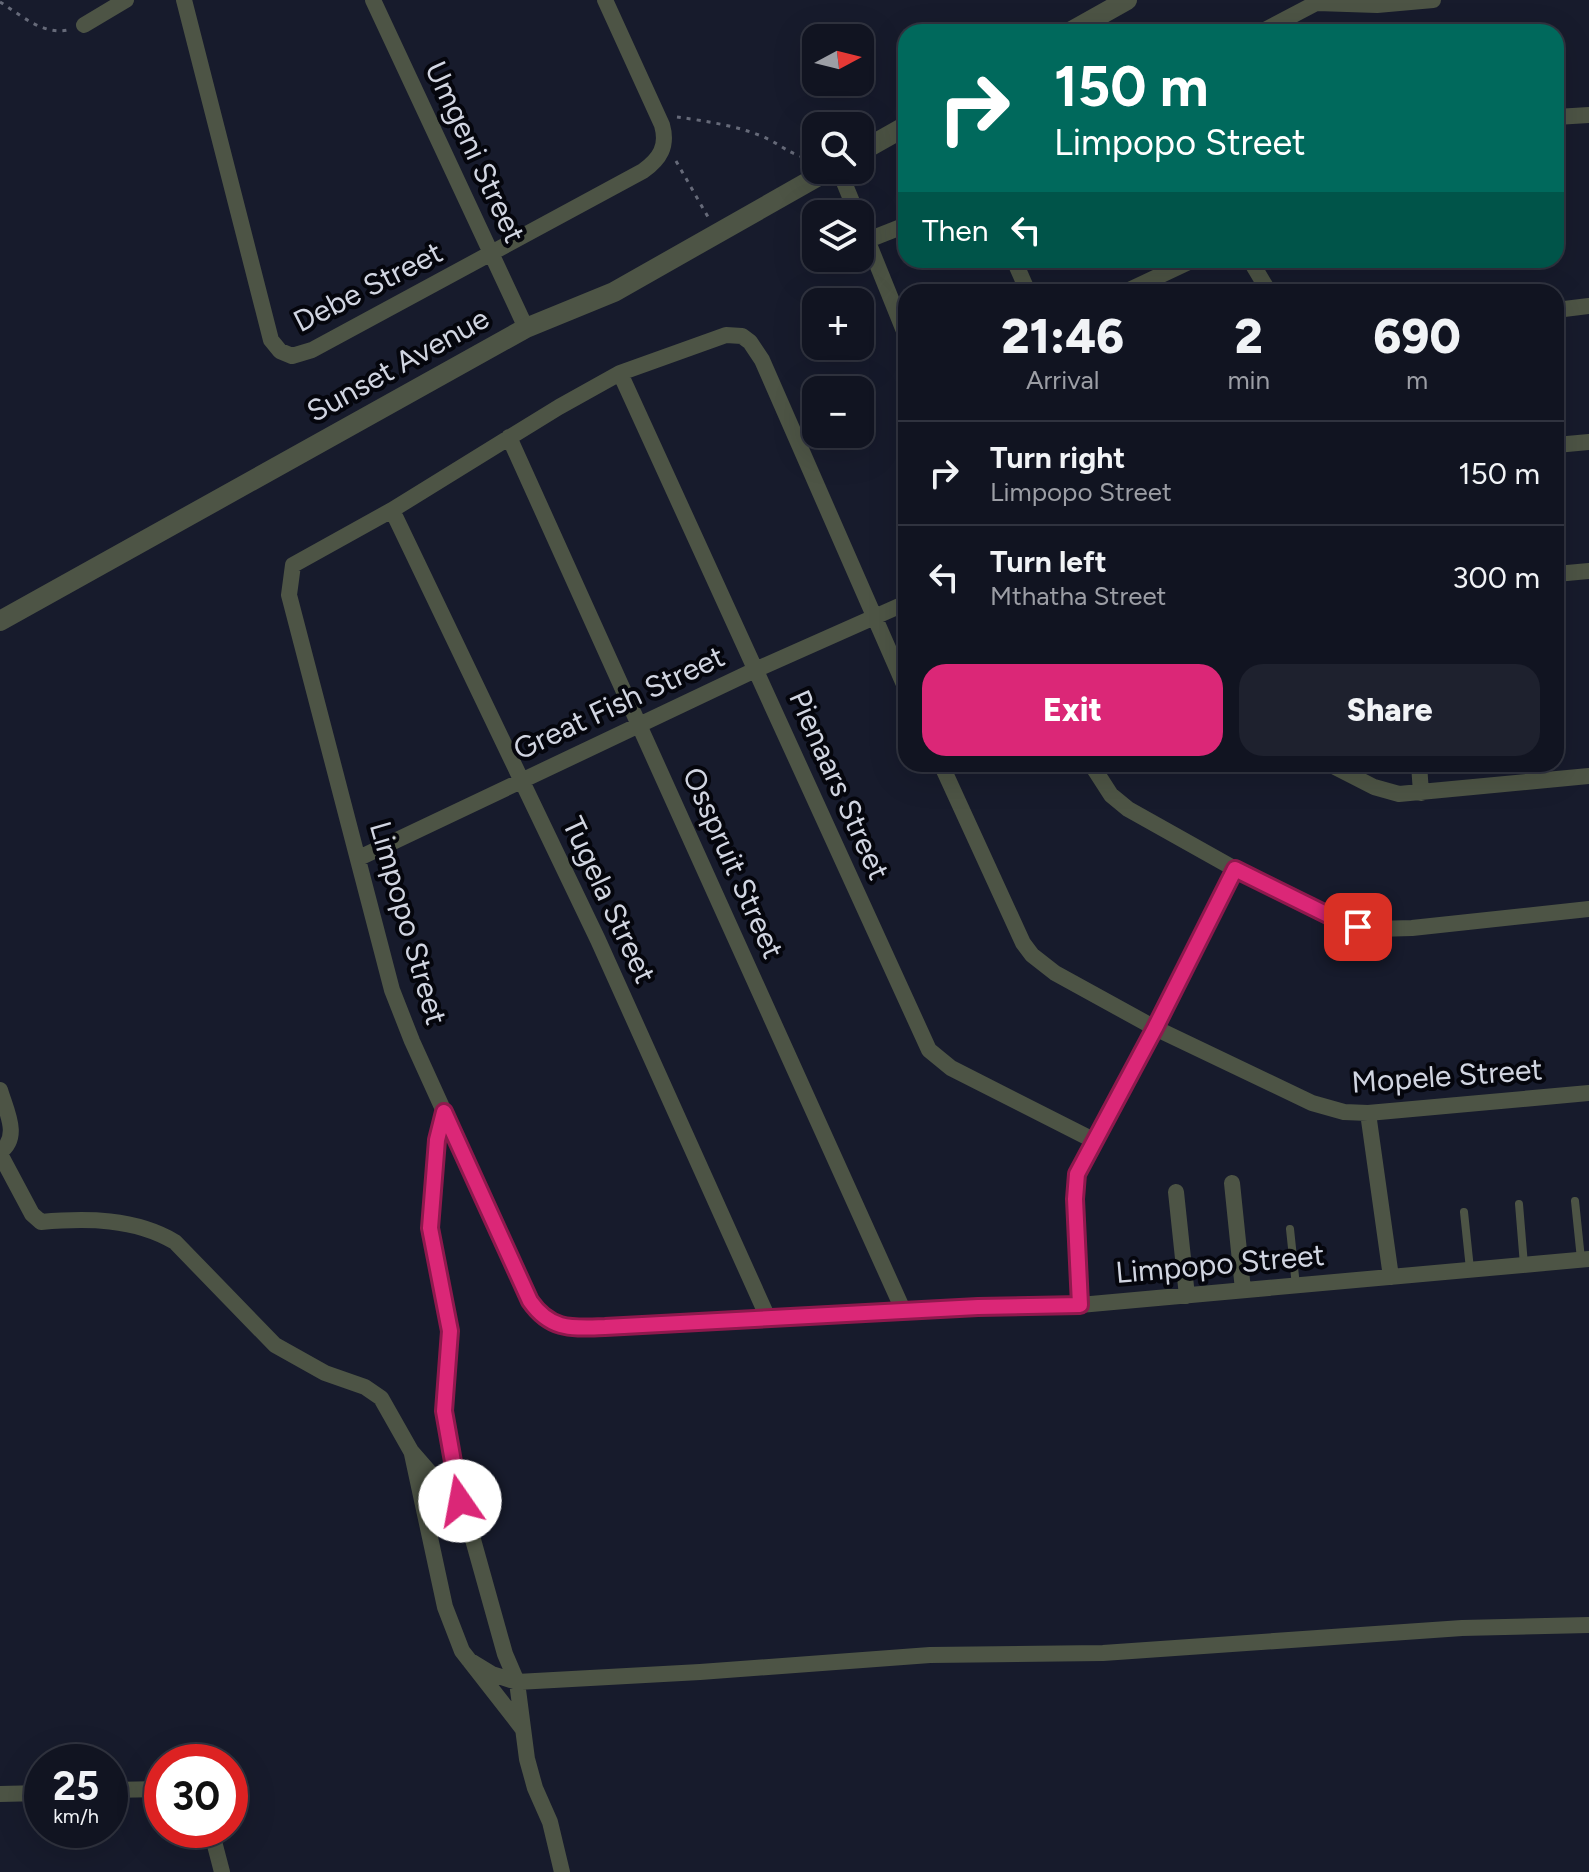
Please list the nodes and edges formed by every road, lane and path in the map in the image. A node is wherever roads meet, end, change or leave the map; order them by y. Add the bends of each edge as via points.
1 (126, 0) edge
2 (184, 0) edge
3 (373, 0) edge
4 (605, 0) edge
5 (1127, 0) edge
6 (1433, 0) edge
7 (0, 2) edge
8 (1319, 2) edge
9 (1102, 6) edge
10 (1080, 24) edge
11 (1276, 24) edge
12 (84, 25) joint
13 (658, 115) junction
14 (1589, 115) edge
15 (1564, 117) edge
16 (898, 131) edge
17 (874, 144) edge
18 (665, 145) junction
19 (802, 156) edge
20 (805, 184) edge
21 (898, 228) edge
22 (718, 235) junction
23 (874, 238) edge
24 (492, 254) junction
25 (874, 255) edge
26 (1176, 268) edge
27 (1142, 284) edge
28 (1589, 306) edge
29 (1564, 309) edge
30 (898, 316) edge
31 (526, 328) junction
32 (620, 373) junction
33 (509, 437) junction
34 (1589, 442) edge
35 (1564, 444) edge
36 (392, 510) junction
37 (1589, 571) edge
38 (1564, 573) edge
39 (898, 607) edge
40 (874, 619) junction
41 (0, 621) edge
42 (755, 670) junction
43 (898, 672) edge
44 (640, 724) junction
45 (945, 772) edge
46 (1096, 772) edge
47 (1346, 772) edge
48 (1420, 772) edge
49 (1589, 776) edge
50 (521, 781) junction
51 (1421, 793) junction
52 (359, 858) junction
53 (1235, 869) junction
54 (1589, 909) edge
55 (1155, 1028) junction
56 (0, 1090) edge
57 (1589, 1093) edge
58 (444, 1112) junction
59 (1368, 1113) junction
60 (1093, 1140) junction
61 (0, 1153) edge
62 (1232, 1183) dead end
63 (1176, 1192) dead end
64 (1575, 1201) dead end
65 (1519, 1204) dead end
66 (1464, 1212) dead end
67 (1290, 1229) dead end
68 (1585, 1259) edge
69 (1524, 1265) junction
70 (1470, 1269) junction
71 (1391, 1277) junction
72 (1296, 1286) junction
73 (1243, 1290) junction
74 (1187, 1296) junction
75 (1080, 1305) junction
76 (904, 1312) junction
77 (768, 1318) junction
78 (411, 1451) junction
79 (460, 1501) junction
80 (1589, 1625) edge
81 (469, 1660) junction
82 (517, 1682) junction
83 (523, 1729) junction
84 (24, 1793) edge
85 (0, 1794) edge
86 (216, 1848) edge
87 (222, 1872) edge
88 (562, 1872) edge

1 - 12 street
2 - 24 street, Debe Street via 271,340 280,351 292,356 312,350
3 - 24 street, Umgeni Street
4 - 13 street
5 - 9 street
6 - 8 street
7 - 12 path via 54,32
8 - 11 street
9 - 10 street
13 - 18 street
13 - 19 path via 711,122
14 - 15 street
16 - 17 street
18 - 22 path
18 - 24 street, Debe Street via 643,171
20 - 22 street, Sunset Avenue
21 - 23 street
22 - 31 street, Sunset Avenue via 614,292
24 - 31 street, Umgeni Street
25 - 30 street
26 - 27 street
28 - 29 street
31 - 41 street, Sunset Avenue
32 - 33 street, Limpopo Street
32 - 40 street, Limpopo Street via 726,335 750,342
32 - 42 street, Pienaars Street
33 - 36 street, Limpopo Street
33 - 44 street, Osspruit Street
34 - 35 street
36 - 50 street, Tugela Street
36 - 52 street, Limpopo Street via 293,565 290,579 289,595
37 - 38 street
39 - 40 street, Great Fish Street
40 - 42 street, Great Fish Street
40 - 43 street
42 - 44 street, Great Fish Street
42 - 60 street, Pienaars Street via 929,1050 951,1068
44 - 50 street, Great Fish Street
44 - 76 street, Osspruit Street
45 - 55 street, Mopele Street via 1032,955
46 - 53 street via 1128,809
47 - 51 street via 1387,792
48 - 51 street
49 - 51 street
50 - 52 street, Great Fish Street
50 - 77 street, Tugela Street
52 - 58 street, Limpopo Street via 392,990
53 - 54 street via 1342,922 1376,929
53 - 55 street
55 - 59 street, Mopele Street via 1320,1107
55 - 60 street
56 - 61 street via 12,1136
57 - 59 street, Mopele Street
58 - 77 street, Limpopo Street via 530,1301 549,1321 579,1328
58 - 79 street via 430,1228 450,1331 444,1411
59 - 71 street
60 - 75 street via 1075,1187
61 - 78 street via 41,1222 129,1223 175,1242 275,1345 381,1398
62 - 73 street
63 - 74 street
64 - 68 lane
65 - 69 lane
66 - 70 lane
67 - 72 lane
68 - 69 street, Limpopo Street
69 - 70 street, Limpopo Street
70 - 71 street, Limpopo Street
71 - 72 street, Limpopo Street
72 - 73 street, Limpopo Street
73 - 74 street, Limpopo Street
74 - 75 street, Limpopo Street
75 - 76 street, Limpopo Street
76 - 77 street, Limpopo Street
78 - 79 street
78 - 81 street via 445,1607
79 - 82 street
80 - 82 street via 1462,1628 1103,1653 930,1655
81 - 82 street
81 - 83 street
82 - 83 street
83 - 88 street via 527,1759
84 - 85 street
86 - 87 street

